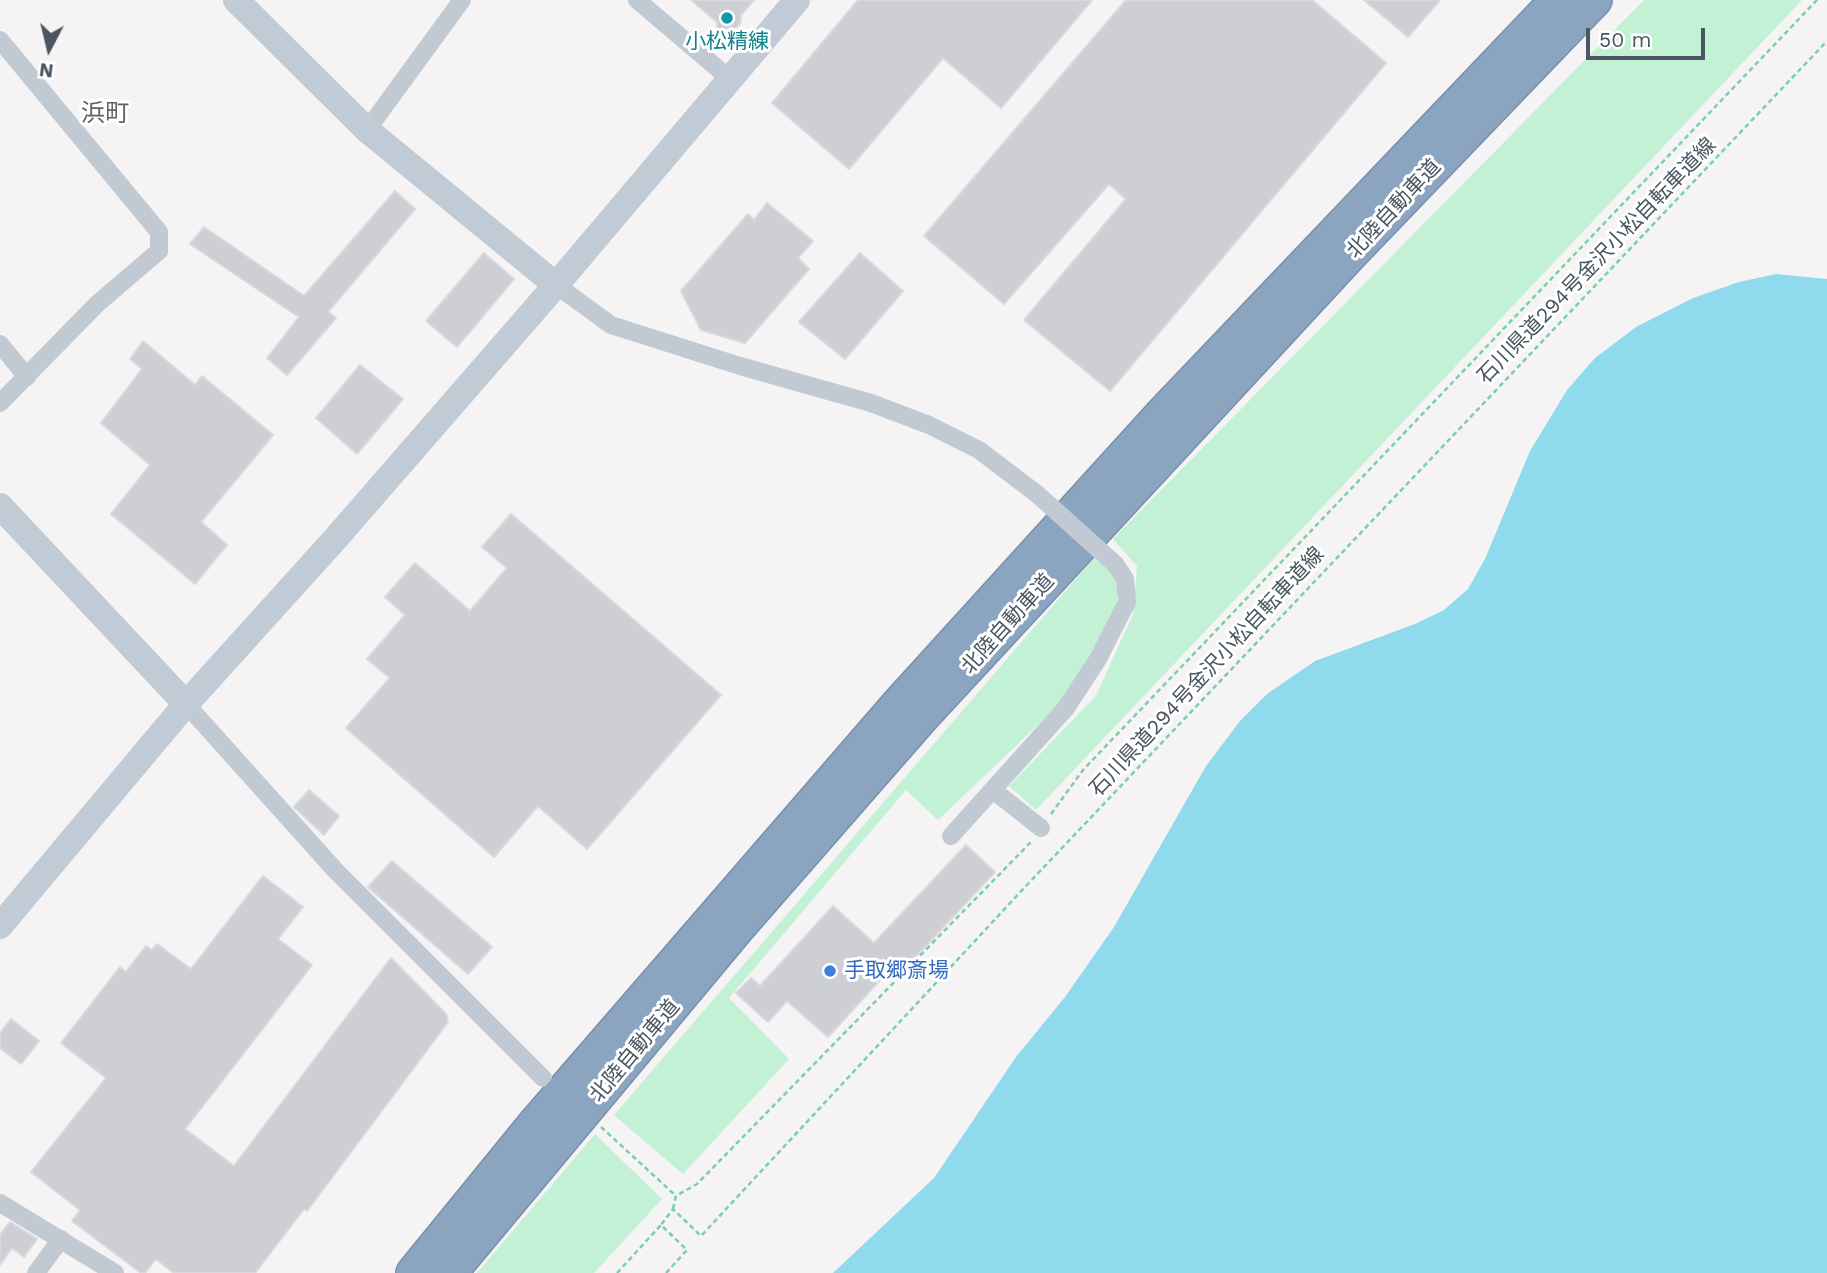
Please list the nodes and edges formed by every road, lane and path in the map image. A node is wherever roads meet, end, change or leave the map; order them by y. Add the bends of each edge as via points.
1 (236, 0) edge
2 (462, 0) edge
3 (637, 0) edge
4 (797, 0) edge
5 (1557, 0) edge
6 (1595, 0) edge
7 (1817, 0) edge
8 (0, 40) edge
9 (1827, 41) edge
10 (730, 79) junction
11 (367, 130) junction
12 (556, 285) junction
13 (0, 344) edge
14 (27, 377) junction
15 (0, 403) edge
16 (0, 506) edge
17 (186, 705) junction
18 (993, 790) junction
19 (1041, 828) junction
20 (951, 836) dead end
21 (0, 926) edge
22 (543, 1079) dead end
23 (599, 1125) dead end
24 (676, 1196) junction
25 (0, 1203) edge
26 (673, 1209) junction
27 (661, 1225) junction
28 (61, 1239) junction
29 (36, 1273) edge
30 (115, 1273) edge
31 (413, 1273) edge
32 (450, 1273) edge
33 (617, 1273) edge
34 (666, 1273) edge

1 - 11 street
2 - 11 street
3 - 10 street
4 - 10 street
5 - 31 highway, 北陸自動車道 via 1160,416 908,693 682,951
6 - 32 highway, 北陸自動車道 via 1350,255 925,714 737,929
7 - 19 path via 1083,770
8 - 14 street via 159,232 159,251 97,304
9 - 26 path, 石川県道294号金沢小松自転車道線 via 1015,897 701,1236
10 - 12 street
11 - 12 street
12 - 17 street
12 - 18 street, bridge via 611,325 871,403 929,425 979,450 1037,494 1115,564 1125,579 1127,602 1118,624 1066,708
13 - 14 street
14 - 15 street
16 - 17 street
17 - 21 street
17 - 22 street via 335,870
18 - 19 street
18 - 20 street
19 - 24 path via 698,1184
23 - 24 path
24 - 26 path
25 - 28 street
26 - 27 path
27 - 33 path
27 - 34 path via 687,1250
28 - 29 street
28 - 30 street

